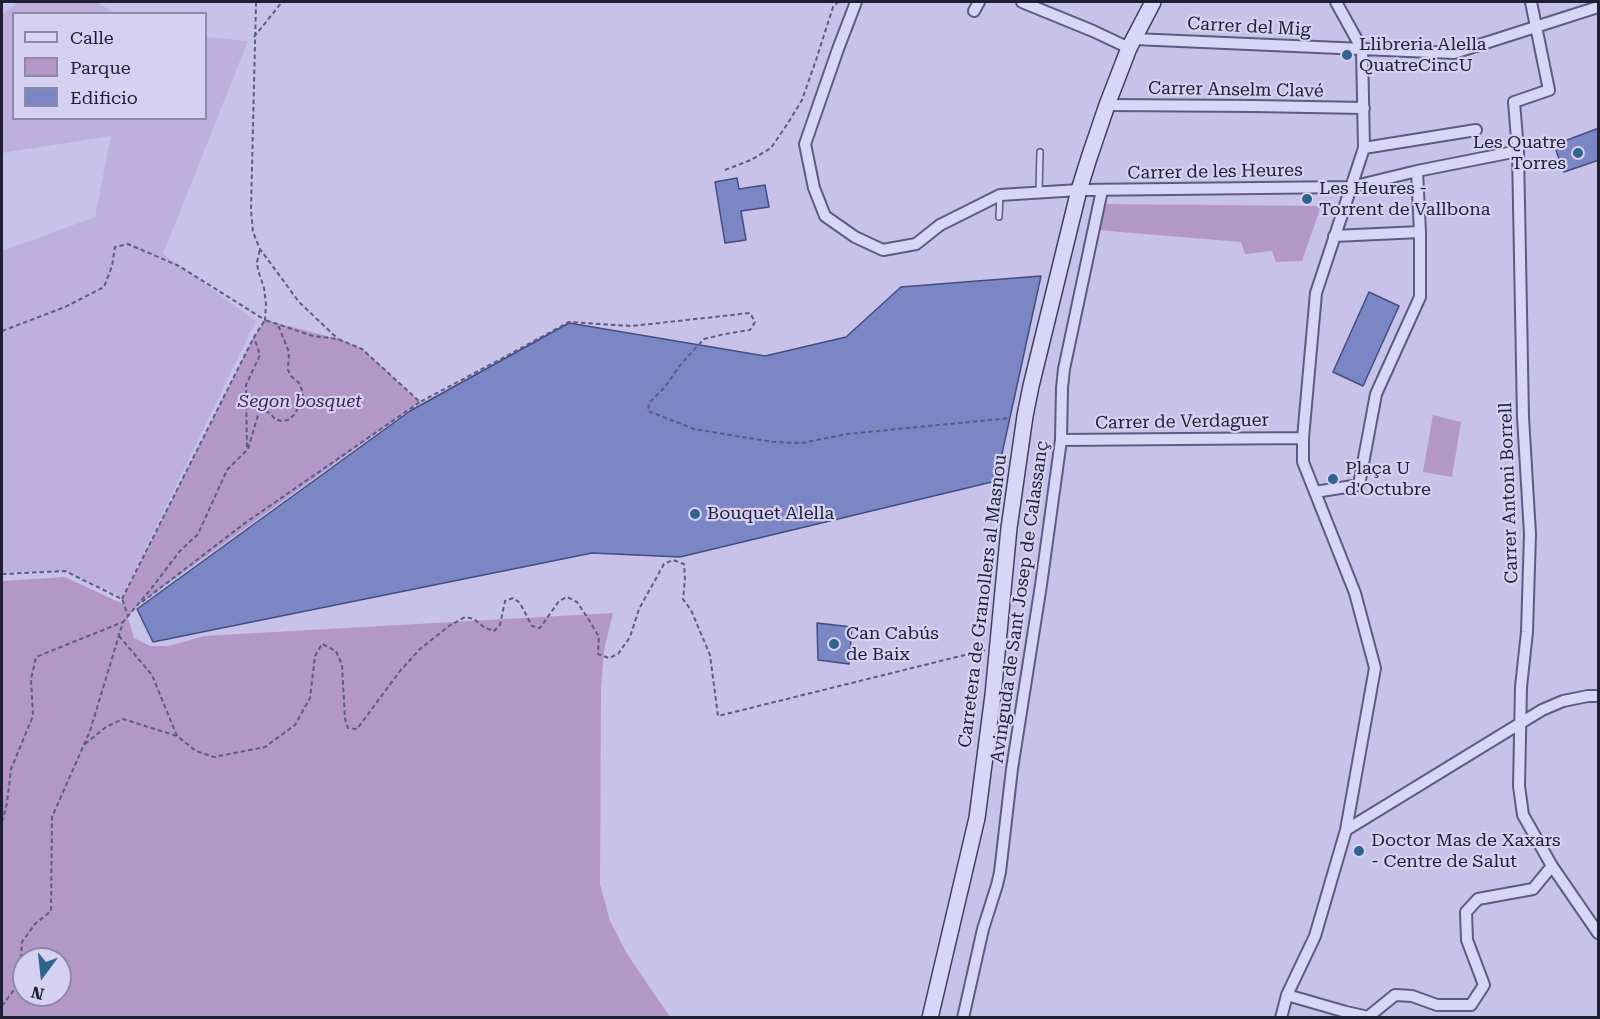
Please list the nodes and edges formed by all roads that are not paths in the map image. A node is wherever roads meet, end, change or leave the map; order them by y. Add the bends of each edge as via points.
1 (856, 2) edge
2 (1022, 2) edge
3 (1153, 2) edge
4 (1336, 2) edge
5 (1531, 2) edge
6 (1599, 7) edge
7 (1537, 27) junction
8 (1132, 44) junction
9 (1362, 49) junction
10 (1107, 105) junction
11 (1364, 108) junction
12 (1476, 129) dead end
13 (1364, 148) junction
14 (1518, 151) junction
15 (1040, 152) dead end
16 (1417, 171) junction
17 (1351, 187) junction
18 (1080, 190) junction
19 (1102, 190) junction
20 (1039, 192) junction
21 (1000, 195) junction
22 (999, 217) dead end
23 (1420, 232) junction
24 (1334, 236) junction
25 (1303, 438) junction
26 (1061, 440) junction
27 (1315, 492) junction
28 (1599, 696) edge
29 (1520, 723) junction
30 (1346, 830) junction
31 (1552, 866) junction
32 (1599, 933) edge
33 (1287, 995) junction
34 (930, 1017) edge
35 (963, 1017) edge
36 (1281, 1017) edge

1 - 21 street via 805,144 814,189 825,216 883,250 916,244 940,225
2 - 8 street
3 - 8 main road, Carretera de Granollers al Masnou
4 - 9 street
5 - 7 street
6 - 7 street, Carrer del Mig
7 - 9 street, Carrer del Mig via 1454,53
7 - 14 street, Carrer Antoni Borrell via 1550,90 1514,102
8 - 9 street, Carrer del Mig
8 - 10 main road, Carretera de Granollers al Masnou
9 - 11 street
10 - 11 street, Carrer Anselm Clavé
10 - 18 main road, Carretera de Granollers al Masnou
11 - 13 street
12 - 13 street
13 - 17 street
14 - 16 street, Carrer de les Heures
14 - 29 street, Carrer Antoni Borrell via 1523,417 1530,534
15 - 20 lane
16 - 17 street, Carrer de les Heures
16 - 23 street
17 - 19 street, Carrer de les Heures
17 - 24 street
18 - 19 street, Carrer de les Heures
18 - 20 street, Carrer de les Heures
18 - 34 main road, Carretera de Granollers al Masnou via 1025,416 977,818
19 - 26 street, Avinguda de Sant Josep de Calassanç via 1067,349
20 - 21 street, Carrer de les Heures
21 - 22 lane
23 - 24 street
23 - 27 street via 1420,297 1376,394 1359,485
24 - 25 street via 1316,293
25 - 26 street, Carrer de Verdaguer
25 - 27 street via 1303,462
26 - 35 street, Avinguda de Sant Josep de Calassanç via 1000,872
27 - 30 street via 1355,593 1375,668
28 - 29 street via 1563,701
29 - 30 street
29 - 31 street, Carrer Antoni Borrell via 1519,786 1523,815
30 - 33 street via 1316,936
31 - 32 street, Carrer Antoni Borrell
31 - 33 street via 1533,889 1478,899 1466,912 1467,940 1484,985 1472,1005 1437,1005 1413,996 1395,995 1368,1017
33 - 36 street

